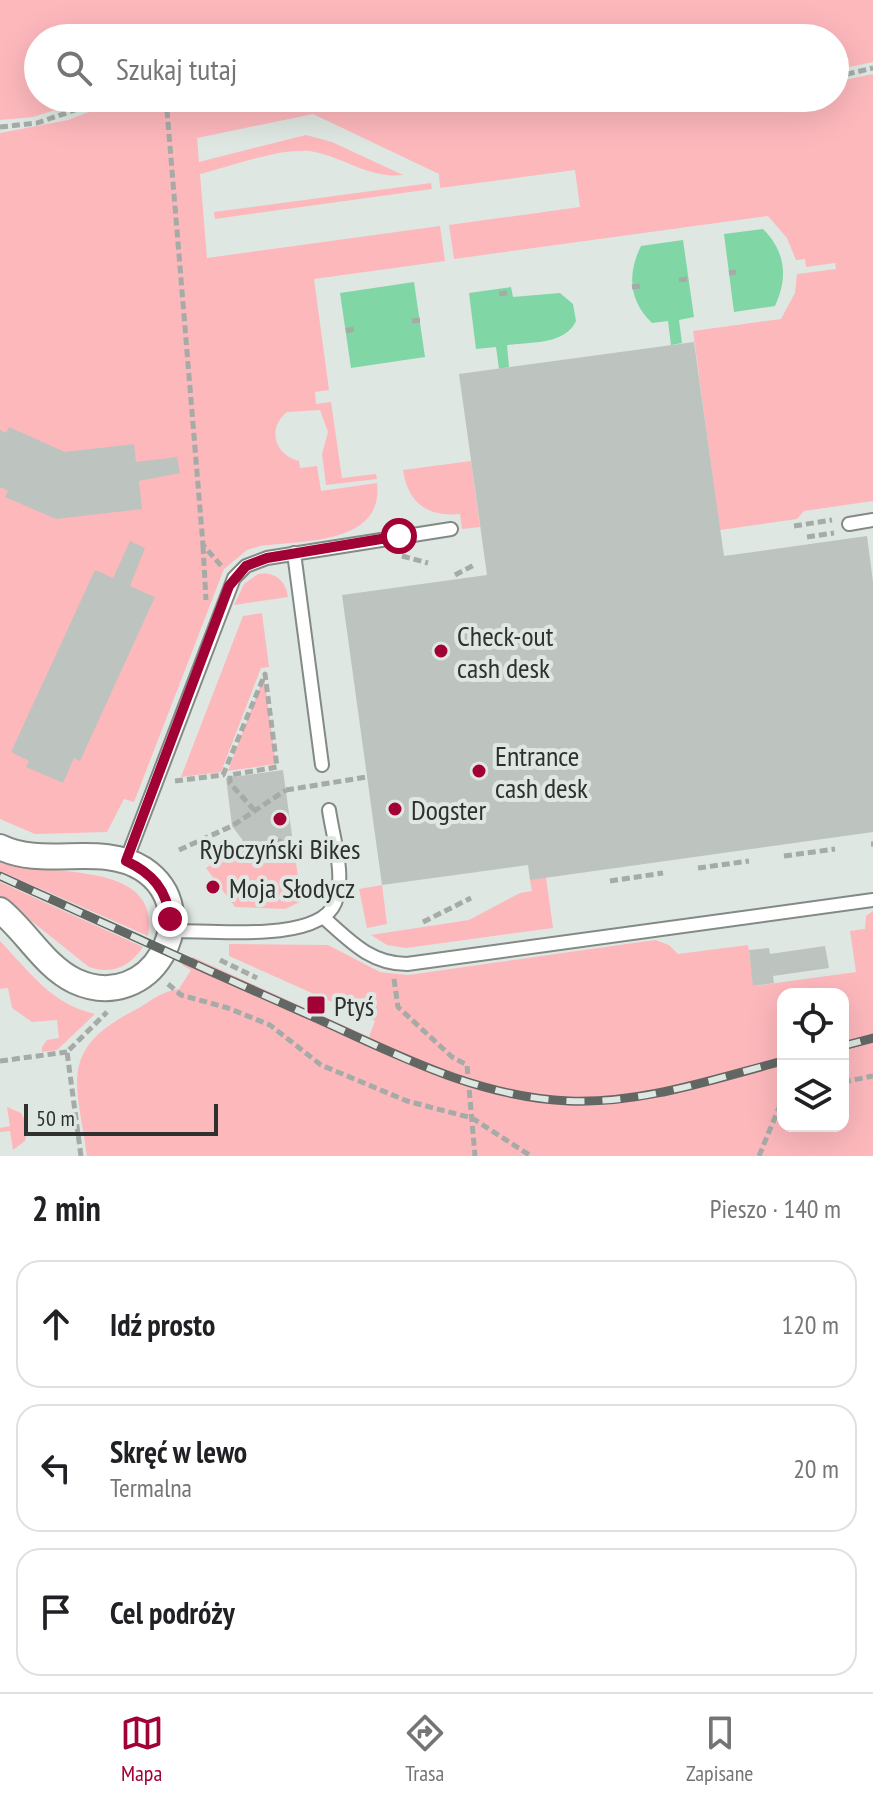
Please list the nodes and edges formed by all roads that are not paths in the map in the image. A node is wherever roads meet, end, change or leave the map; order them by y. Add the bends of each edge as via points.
1 (873, 520) edge
2 (844, 525) road end
3 (451, 529) dead end
4 (294, 553) junction
5 (322, 765) dead end
6 (329, 810) dead end
7 (0, 847) edge
8 (126, 861) junction
9 (873, 900) edge
10 (0, 910) edge
11 (323, 917) junction
12 (170, 931) junction

1 - 2 lane
3 - 4 lane
4 - 5 lane
4 - 8 lane via 246,566 234,578
6 - 11 lane via 339,876 335,902
7 - 8 street via 28,855
8 - 12 street via 158,884
9 - 11 lane via 407,964 368,955
10 - 12 street via 56,968 98,988 126,985 150,971 165,951
11 - 12 lane via 288,930

